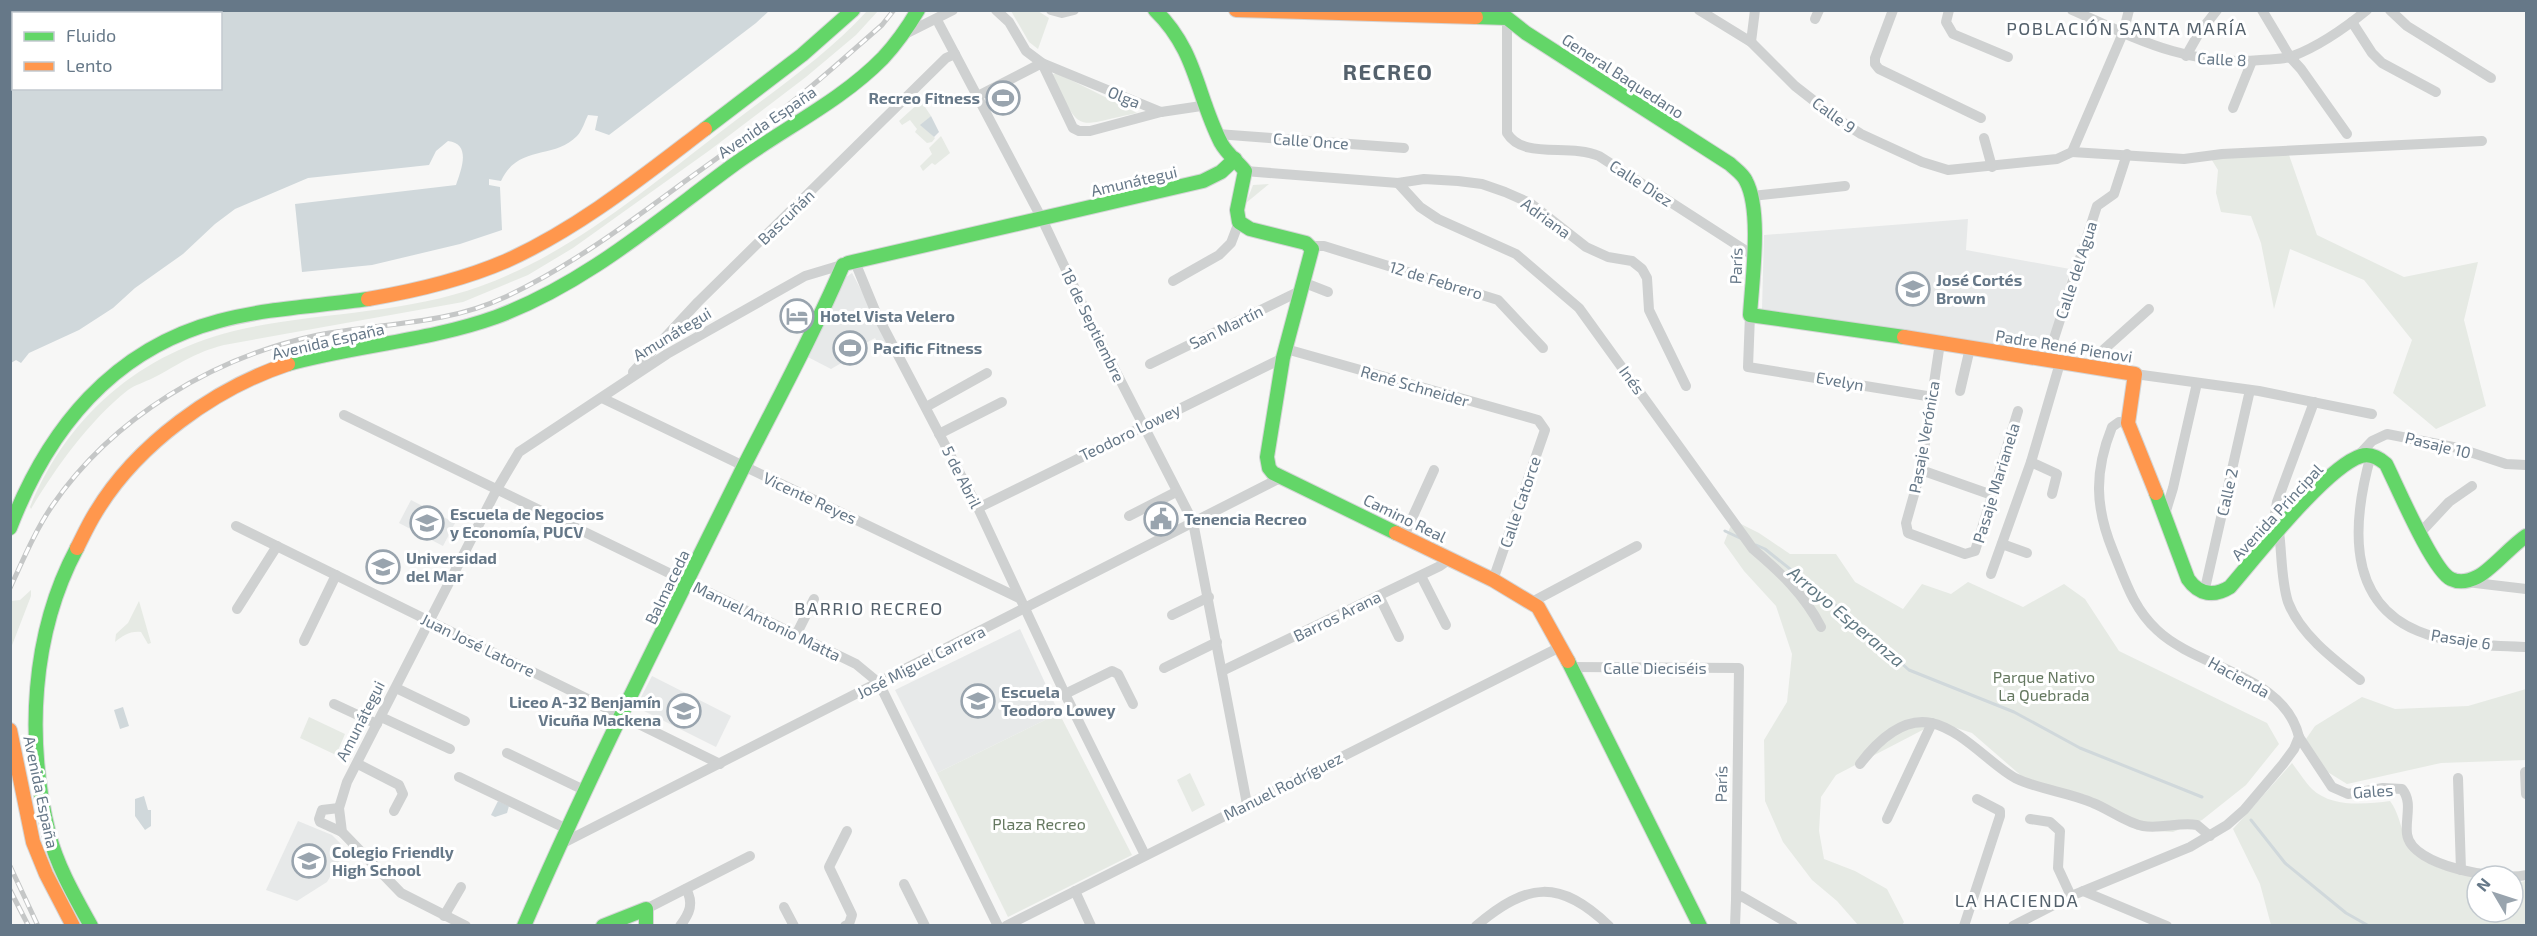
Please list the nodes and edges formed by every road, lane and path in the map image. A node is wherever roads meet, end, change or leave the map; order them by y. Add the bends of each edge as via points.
1 (853, 10) edge
2 (918, 10) edge
3 (953, 10) edge
4 (996, 10) edge
5 (1051, 10) edge
6 (1074, 10) edge
7 (1155, 10) edge
8 (1236, 10) edge
9 (1699, 10) edge
10 (1755, 10) edge
11 (1893, 10) edge
12 (1949, 10) edge
13 (2072, 10) edge
14 (2129, 10) edge
15 (2217, 10) edge
16 (2262, 10) edge
17 (2367, 10) edge
18 (2390, 10) edge
19 (1391, 12) edge
20 (1507, 18) junction
21 (937, 20) junction
22 (2352, 22) junction
23 (2123, 33) junction
24 (900, 38) junction
25 (1751, 42) junction
26 (955, 54) junction
27 (2186, 56) junction
28 (2008, 57) dead end
29 (2290, 57) junction
30 (2252, 61) junction
31 (1042, 63) junction
32 (2491, 78) dead end
33 (2436, 92) dead end
34 (978, 96) junction
35 (1208, 105) junction
36 (2233, 108) dead end
37 (1161, 112) junction
38 (1981, 118) dead end
39 (1217, 134) junction
40 (2347, 134) dead end
41 (1984, 138) dead end
42 (2482, 141) dead end
43 (1404, 148) dead end
44 (2072, 152) junction
45 (2127, 154) junction
46 (1235, 159) junction
47 (1992, 167) junction
48 (1245, 171) junction
49 (1738, 171) joint
50 (1398, 183) junction
51 (1845, 186) dead end
52 (1752, 196) junction
53 (1042, 219) junction
54 (1239, 222) junction
55 (1310, 246) junction
56 (1754, 256) junction
57 (849, 263) junction
58 (1173, 281) dead end
59 (1304, 286) junction
60 (1328, 292) dead end
61 (2149, 309) dead end
62 (1750, 315) junction
63 (1940, 343) junction
64 (1543, 348) dead end
65 (1970, 348) junction
66 (1284, 354) junction
67 (2054, 361) junction
68 (1150, 364) dead end
69 (2089, 366) junction
70 (1748, 367) joint
71 (987, 374) dead end
72 (2135, 374) junction
73 (2197, 383) junction
74 (620, 386) junction
75 (1686, 387) dead end
76 (2250, 390) junction
77 (1960, 391) dead end
78 (1933, 397) junction
79 (602, 398) junction
80 (1002, 402) dead end
81 (2314, 402) junction
82 (926, 407) junction
83 (2018, 411) dead end
84 (2372, 414) dead end
85 (344, 415) dead end
86 (2128, 423) junction
87 (1543, 424) joint
88 (1143, 426) junction
89 (939, 434) junction
90 (2371, 455) junction
91 (2356, 458) junction
92 (2031, 462) junction
93 (2526, 465) edge
94 (744, 467) junction
95 (1434, 470) dead end
96 (1921, 470) junction
97 (1282, 477) junction
98 (2472, 486) dead end
99 (497, 489) junction
100 (1176, 492) junction
101 (2052, 494) dead end
102 (1992, 495) junction
103 (978, 508) junction
104 (2164, 514) junction
105 (1129, 516) dead end
106 (1193, 522) junction
107 (236, 526) dead end
108 (10, 528) edge
109 (2421, 532) junction
110 (1404, 536) junction
111 (2526, 536) edge
112 (2275, 537) junction
113 (2002, 544) junction
114 (277, 546) junction
115 (1636, 546) dead end
116 (2027, 553) dead end
117 (1972, 554) joint
118 (1450, 559) junction
119 (1991, 574) dead end
120 (336, 575) junction
121 (1421, 576) junction
122 (1493, 580) junction
123 (688, 582) junction
124 (2467, 582) junction
125 (2526, 589) edge
126 (2204, 593) junction
127 (1379, 596) junction
128 (1209, 597) junction
129 (1019, 598) junction
130 (814, 599) dead end
131 (1532, 602) junction
132 (237, 609) dead end
133 (1025, 609) junction
134 (1172, 615) dead end
135 (428, 620) junction
136 (1446, 625) dead end
137 (1821, 627) dead end
138 (796, 635) junction
139 (1399, 637) dead end
140 (304, 641) dead end
141 (1217, 642) junction
142 (1560, 647) junction
143 (2526, 647) edge
144 (1571, 667) junction
145 (1164, 668) dead end
146 (1739, 668) joint
147 (1222, 671) junction
148 (2360, 680) dead end
149 (879, 683) junction
150 (396, 688) junction
151 (1065, 694) junction
152 (334, 704) dead end
153 (1133, 704) dead end
154 (622, 717) junction
155 (379, 721) junction
156 (465, 721) dead end
157 (1932, 723) junction
158 (10, 730) edge
159 (2299, 737) junction
160 (450, 750) dead end
161 (507, 753) dead end
162 (358, 764) junction
163 (720, 764) junction
164 (1860, 764) dead end
165 (2525, 772) edge
166 (459, 777) dead end
167 (2458, 778) dead end
168 (586, 791) junction
169 (2526, 794) edge
170 (1977, 799) dead end
171 (1247, 804) junction
172 (339, 808) junction
173 (394, 811) dead end
174 (1887, 819) dead end
175 (2030, 819) dead end
176 (567, 829) junction
177 (847, 831) dead end
178 (342, 832) junction
179 (2210, 836) junction
180 (560, 845) junction
181 (1145, 855) junction
182 (750, 856) dead end
183 (2461, 870) junction
184 (2526, 875) edge
185 (904, 884) dead end
186 (461, 887) dead end
187 (686, 889) junction
188 (1075, 891) junction
189 (2083, 891) junction
190 (2071, 896) junction
191 (1736, 900) junction
192 (784, 907) dead end
193 (646, 909) junction
194 (444, 916) junction
195 (1698, 925) edge
196 (74, 926) edge
197 (91, 926) edge
198 (466, 926) edge
199 (524, 926) edge
200 (603, 926) edge
201 (646, 926) edge
202 (680, 926) edge
203 (794, 926) edge
204 (845, 926) edge
205 (925, 926) edge
206 (998, 926) edge
207 (1006, 926) edge
208 (1091, 926) edge
209 (1476, 926) edge
210 (1609, 926) edge
211 (1735, 926) edge
212 (1793, 926) edge
213 (1964, 926) edge
214 (2013, 926) edge
215 (2168, 926) edge

1 - 108 street, Avenida España via 817,44 641,178 563,230 508,260 400,294 218,321 144,354 95,390 67,420 43,453
2 - 24 street, Avenida España
3 - 21 street
4 - 31 street, Olga via 1010,22 1026,51
5 - 6 street
7 - 35 street via 1171,24 1184,46
8 - 19 street
9 - 25 street, Calle 9
10 - 25 street
11 - 38 street via 1875,58 1879,69
12 - 28 street via 1946,22 1953,34
13 - 23 street, Calle 8
14 - 23 street
15 - 27 street
16 - 29 street
17 - 22 street, Calle 8
18 - 32 street via 2407,26
19 - 20 street
20 - 49 street, General Baquedano
20 - 56 street, Calle Diez via 1507,133 1516,144 1531,149 1579,149 1599,156
21 - 24 street
21 - 26 street, 18 de Septiembre
22 - 29 street, Calle 8
22 - 33 street via 2382,63
23 - 27 street, Calle 8
23 - 44 street
24 - 197 street, Avenida España via 854,83 567,284 480,322 301,361 250,378 189,412 129,464 88,518 67,558 47,609 33,679 32,726 42,808 55,852
25 - 47 street, Calle 9 via 1795,86 1861,134 1948,170
26 - 34 street, 18 de Septiembre
26 - 74 street, Bascuñán via 946,58 698,302
27 - 30 street, Calle 8
29 - 30 street, Calle 8
29 - 40 street
30 - 36 street
31 - 34 street
31 - 37 street, Olga
31 - 37 street via 1073,128 1079,131
34 - 53 street, 18 de Septiembre
35 - 37 street, Olga
35 - 39 street
39 - 43 street, Calle Once
39 - 46 street
41 - 47 street
42 - 45 street, Calle 9 via 2222,153 2184,159
44 - 45 street, Calle 9
44 - 47 street, Calle 9 via 2057,159
45 - 67 street, Calle del Agua via 2114,194 2097,206
46 - 48 street
46 - 53 street, Amunátegui via 1203,182
48 - 50 street, Adriana
48 - 54 street via 1237,210
49 - 52 street, París
50 - 75 street, Adriana via 1424,179 1482,184 1505,192 1530,203 1586,247 1608,257 1632,261 1642,268 1647,278 1649,310
50 - 137 street, Inés via 1420,207 1438,219 1516,254 1580,308 1753,549 1809,604
51 - 52 street
52 - 56 street, París
53 - 57 street, Amunátegui
53 - 88 street, 18 de Septiembre
54 - 55 street via 1250,229
54 - 58 street via 1231,243 1219,255
55 - 59 street via 1313,252
55 - 64 street, 12 de Febrero via 1324,246 1498,300
56 - 62 street, París
57 - 74 street, Amunátegui via 805,276 667,354
57 - 82 street, 5 de Abril
57 - 94 street, Balmaceda
59 - 60 street
59 - 66 street
59 - 68 street, San Martín
61 - 69 street
62 - 63 street, Padre René Pienovi
62 - 70 street, París
63 - 65 street, Padre René Pienovi
63 - 78 street, Pasaje Verónica
65 - 67 street, Padre René Pienovi
65 - 77 street
66 - 87 street, René Schneider
66 - 88 street, Teodoro Lowey
66 - 97 street via 1266,463
67 - 69 street, Padre René Pienovi
67 - 92 street, Calle del Agua
69 - 72 street, Padre René Pienovi
70 - 78 street, Evelyn
71 - 82 street
72 - 73 street, Padre René Pienovi
72 - 86 street
73 - 76 street, Padre René Pienovi
73 - 104 street
74 - 79 street, Amunátegui
76 - 81 street, Padre René Pienovi
76 - 126 street, Calle 2
78 - 96 street, Pasaje Verónica
79 - 94 street, Vicente Reyes
79 - 99 street, Amunátegui via 519,452
80 - 89 street
81 - 84 street, Padre René Pienovi
81 - 112 street via 2277,502
82 - 89 street, 5 de Abril
83 - 102 street, Pasaje Marianela
85 - 99 street, Manuel Antonio Matta
86 - 104 street
86 - 159 street, Hacienda via 2119,422 2112,427 2098,493 2105,531 2128,592 2159,633 2279,701 2290,714
87 - 122 street, Calle Catorce via 1545,430
88 - 100 street, 18 de Septiembre
88 - 103 street, Teodoro Lowey
89 - 103 street, 5 de Abril
90 - 91 street, Avenida Principal
90 - 109 street via 2389,469
90 - 143 street, Pasaje 6 via 2363,482 2358,547 2362,571 2380,602 2397,619 2430,635 2476,644
91 - 93 street, Pasaje 10 via 2372,441 2387,434 2458,448 2506,464
91 - 112 street, Avenida Principal via 2343,465
92 - 101 street via 2057,474
92 - 113 street, Calle del Agua
94 - 123 street, Balmaceda
94 - 129 street, Vicente Reyes
95 - 110 street
96 - 102 street
96 - 117 street, Pasaje Verónica via 1906,530 1910,535
97 - 106 street, José Miguel Carrera
97 - 110 street, Camino Real
98 - 109 street via 2449,502
99 - 123 street, Manuel Antonio Matta
99 - 135 street, Amunátegui
100 - 105 street
100 - 106 street, 18 de Septiembre
102 - 117 street, Pasaje Marianela
103 - 129 street, 5 de Abril
104 - 126 street via 2188,579
106 - 128 street, 18 de Septiembre
106 - 133 street, José Miguel Carrera
107 - 114 street, Juan José Latorre
109 - 124 street via 2439,570 2454,581
110 - 118 street, Camino Real
111 - 124 street via 2479,577
112 - 126 street, Avenida Principal via 2226,590
112 - 148 street via 2288,600 2296,619
113 - 116 street
113 - 119 street, Calle del Agua
114 - 120 street, Juan José Latorre
114 - 132 street
115 - 131 street
118 - 121 street, Barros Arana
118 - 122 street, Camino Real
120 - 135 street, Juan José Latorre
120 - 140 street
121 - 127 street, Barros Arana
121 - 136 street
122 - 131 street, Camino Real
123 - 138 street, Manuel Antonio Matta
123 - 154 street, Balmaceda
124 - 125 street
127 - 139 street
127 - 147 street, Barros Arana
128 - 134 street
128 - 141 street, 18 de Septiembre
129 - 133 street, 5 de Abril
130 - 138 street
131 - 142 street, Camino Real
133 - 149 street, José Miguel Carrera
133 - 151 street, 5 de Abril
135 - 150 street, Amunátegui
135 - 154 street, Juan José Latorre
138 - 149 street, Manuel Antonio Matta via 856,664
141 - 145 street
141 - 147 street, 18 de Septiembre
142 - 144 street, Camino Real
142 - 171 street, Manuel Rodríguez
144 - 146 street, Calle Dieciséis
144 - 195 street, Camino Real
146 - 191 street, París
147 - 171 street, 18 de Septiembre
149 - 163 street, José Miguel Carrera
149 - 206 street, Manuel Antonio Matta
150 - 155 street, Amunátegui
150 - 156 street
151 - 153 street via 1112,671 1118,674
151 - 181 street, 5 de Abril
152 - 155 street
154 - 163 street, Juan José Latorre
154 - 168 street, Balmaceda
155 - 160 street
155 - 162 street, Amunátegui
157 - 164 street via 1900,728 1872,748
157 - 174 street
157 - 179 street via 2023,781 2095,803 2139,826 2197,825
158 - 196 street, Avenida España via 33,842 45,874
159 - 179 street via 2294,749 2244,810
159 - 183 street, Gales via 2332,788 2348,794 2402,789 2407,795 2407,834 2411,845 2438,864
161 - 168 street
162 - 172 street, Amunátegui
162 - 173 street via 399,785 403,794
163 - 180 street, José Miguel Carrera
165 - 169 street
166 - 176 street
167 - 183 street
168 - 176 street, Balmaceda
170 - 213 street via 2000,811
171 - 181 street, Manuel Rodríguez
172 - 178 street, Amunátegui
172 - 178 street via 322,810 318,819
175 - 190 street via 2050,822 2060,831 2058,868
176 - 180 street, Balmaceda
177 - 204 street via 829,867 852,915
178 - 194 street via 401,894
179 - 189 street
180 - 199 street, Balmaceda
181 - 188 street, Manuel Rodríguez
182 - 187 street
183 - 184 street, Gales
185 - 205 street
186 - 194 street
187 - 193 street
187 - 202 street via 691,907
188 - 207 street, Manuel Rodríguez
188 - 208 street
189 - 190 street
189 - 215 street
190 - 214 street
191 - 211 street
191 - 212 street via 1746,897
192 - 203 street
193 - 200 street
193 - 201 street
194 - 198 street
209 - 210 street via 1522,896 1557,892 1591,908

